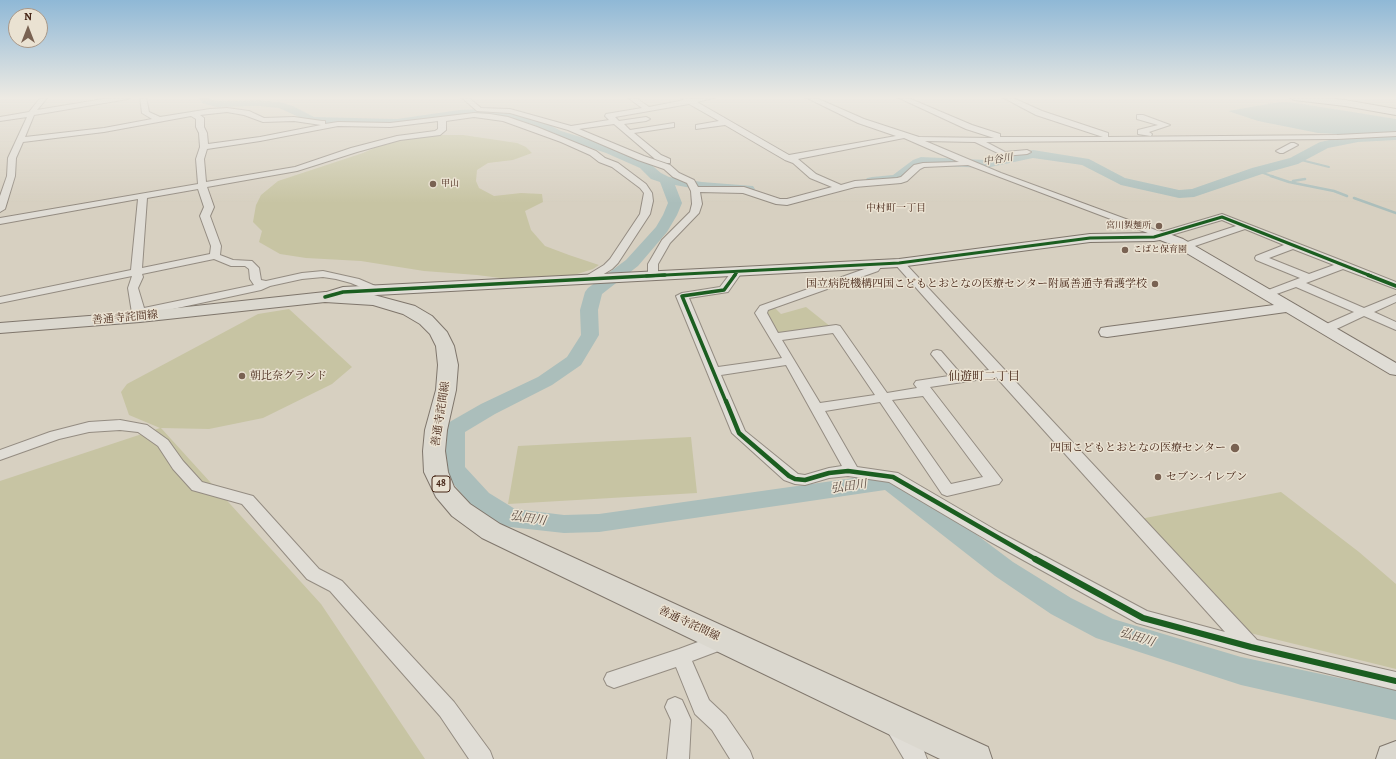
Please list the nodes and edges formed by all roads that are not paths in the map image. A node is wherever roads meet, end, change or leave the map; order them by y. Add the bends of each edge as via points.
1 (23, 132) edge
2 (84, 132) edge
3 (202, 132) edge
4 (294, 132) edge
5 (438, 132) edge
6 (544, 132) edge
7 (558, 132) edge
8 (581, 132) edge
9 (628, 132) edge
10 (742, 132) edge
11 (894, 132) edge
12 (983, 132) edge
13 (1098, 132) edge
14 (1142, 132) edge
15 (1396, 134) edge
16 (551, 135) junction
17 (904, 136) junction
18 (1115, 138) junction
19 (1160, 138) junction
20 (1269, 138) junction
21 (20, 140) junction
22 (976, 140) junction
23 (1003, 140) junction
24 (204, 147) junction
25 (1280, 151) dead end
26 (1027, 152) dead end
27 (788, 158) junction
28 (970, 163) junction
29 (683, 177) junction
30 (203, 187) junction
31 (693, 187) junction
32 (840, 188) junction
33 (143, 197) junction
34 (0, 209) edge
35 (0, 221) edge
36 (1246, 226) junction
37 (1161, 235) junction
38 (1294, 245) junction
39 (1185, 246) junction
40 (215, 256) junction
41 (879, 263) junction
42 (899, 263) junction
43 (1344, 265) junction
44 (136, 272) junction
45 (737, 272) junction
46 (653, 276) junction
47 (593, 278) junction
48 (1309, 278) junction
49 (1296, 283) junction
50 (266, 284) junction
51 (1396, 286) edge
52 (413, 288) junction
53 (1267, 294) junction
54 (384, 297) junction
55 (1396, 298) edge
56 (0, 300) edge
57 (1290, 307) junction
58 (1363, 312) junction
59 (139, 315) junction
60 (1396, 326) edge
61 (0, 328) edge
62 (1326, 329) junction
63 (1107, 332) dead end
64 (774, 337) junction
65 (937, 354) dead end
66 (790, 361) junction
67 (1394, 368) edge
68 (713, 372) junction
69 (1000, 372) junction
70 (958, 378) junction
71 (926, 391) junction
72 (884, 398) junction
73 (817, 408) junction
74 (0, 455) edge
75 (852, 472) junction
76 (947, 490) junction
77 (939, 505) junction
78 (724, 640) junction
79 (1251, 647) junction
80 (681, 657) junction
81 (614, 678) dead end
82 (1396, 681) edge
83 (675, 707) dead end
84 (890, 719) junction
85 (1396, 757) edge
86 (482, 759) edge
87 (678, 759) edge
88 (742, 759) edge
89 (916, 759) edge
90 (976, 759) edge
91 (1392, 759) edge

1 - 21 street
2 - 21 street
3 - 24 street
4 - 24 street
5 - 30 street via 400,138 354,150 298,169
6 - 16 street
7 - 16 street
8 - 29 street via 667,167 676,175
9 - 29 street via 658,157 677,167
10 - 27 street
11 - 17 street
12 - 23 street
13 - 18 street
14 - 19 street
15 - 20 street
16 - 47 street via 620,167 648,193 645,214 614,261
17 - 22 street via 919,139
17 - 27 street
17 - 28 street
18 - 19 street
18 - 23 street
19 - 20 street
20 - 25 street via 1298,146
21 - 34 street via 12,158 11,176
22 - 23 street
22 - 26 street via 1004,154
24 - 30 street via 200,160
27 - 32 street via 796,161 813,176
28 - 32 street via 923,165 898,181 855,184
28 - 37 street
29 - 31 street
30 - 33 street
30 - 40 street via 209,207 205,216 216,246
31 - 32 street via 744,190 779,202
31 - 46 street via 697,204 694,213 666,242 654,264
33 - 35 street
33 - 44 street
36 - 37 street via 1222,217
36 - 38 street
36 - 39 street
37 - 39 street
37 - 42 street via 1090,238
38 - 43 street
38 - 48 street via 1260,258
39 - 53 street
40 - 44 street
40 - 50 street via 231,263 248,263 254,268 258,283
41 - 42 street
41 - 45 street
41 - 64 street via 874,269 764,308 761,313
42 - 69 street
43 - 48 street
43 - 51 street
44 - 56 street
44 - 59 street via 138,277 133,288
45 - 46 street
45 - 68 street via 724,290 682,296
46 - 47 street
47 - 52 street
48 - 49 street
49 - 53 street
49 - 58 street
50 - 54 street via 323,274 355,281
50 - 59 street
52 - 54 street
52 - 54 street
53 - 57 street
54 - 59 main road, 善通寺詫間線 / 48 via 325,297
54 - 78 main road, 善通寺詫間線 / 48 via 426,320 438,332 445,346 448,365 446,390 436,430 436,472 444,491 461,510 492,531
55 - 58 street
57 - 62 street
57 - 63 street
58 - 60 street
58 - 62 street
59 - 61 main road, 善通寺詫間線 / 48
62 - 67 street
64 - 66 street
64 - 72 street via 836,329
65 - 70 street
66 - 68 street
66 - 73 street
68 - 75 street via 739,433 789,476 805,480 829,473
69 - 70 street
69 - 79 street
70 - 71 street via 920,384
71 - 72 street
71 - 76 street via 994,480
72 - 73 street
72 - 76 street
73 - 75 street
74 - 86 street via 55,435 89,427 120,425 142,428 163,443 197,486 247,500 313,574 336,586 447,709
75 - 77 street via 894,477
76 - 77 street
77 - 79 street via 1142,618
78 - 80 street
78 - 84 main road, 善通寺詫間線 / 48
79 - 82 street
80 - 81 street
80 - 88 street via 702,707 719,723
83 - 87 street via 681,720
84 - 89 street
84 - 90 main road, 善通寺詫間線 / 48
85 - 91 main road

